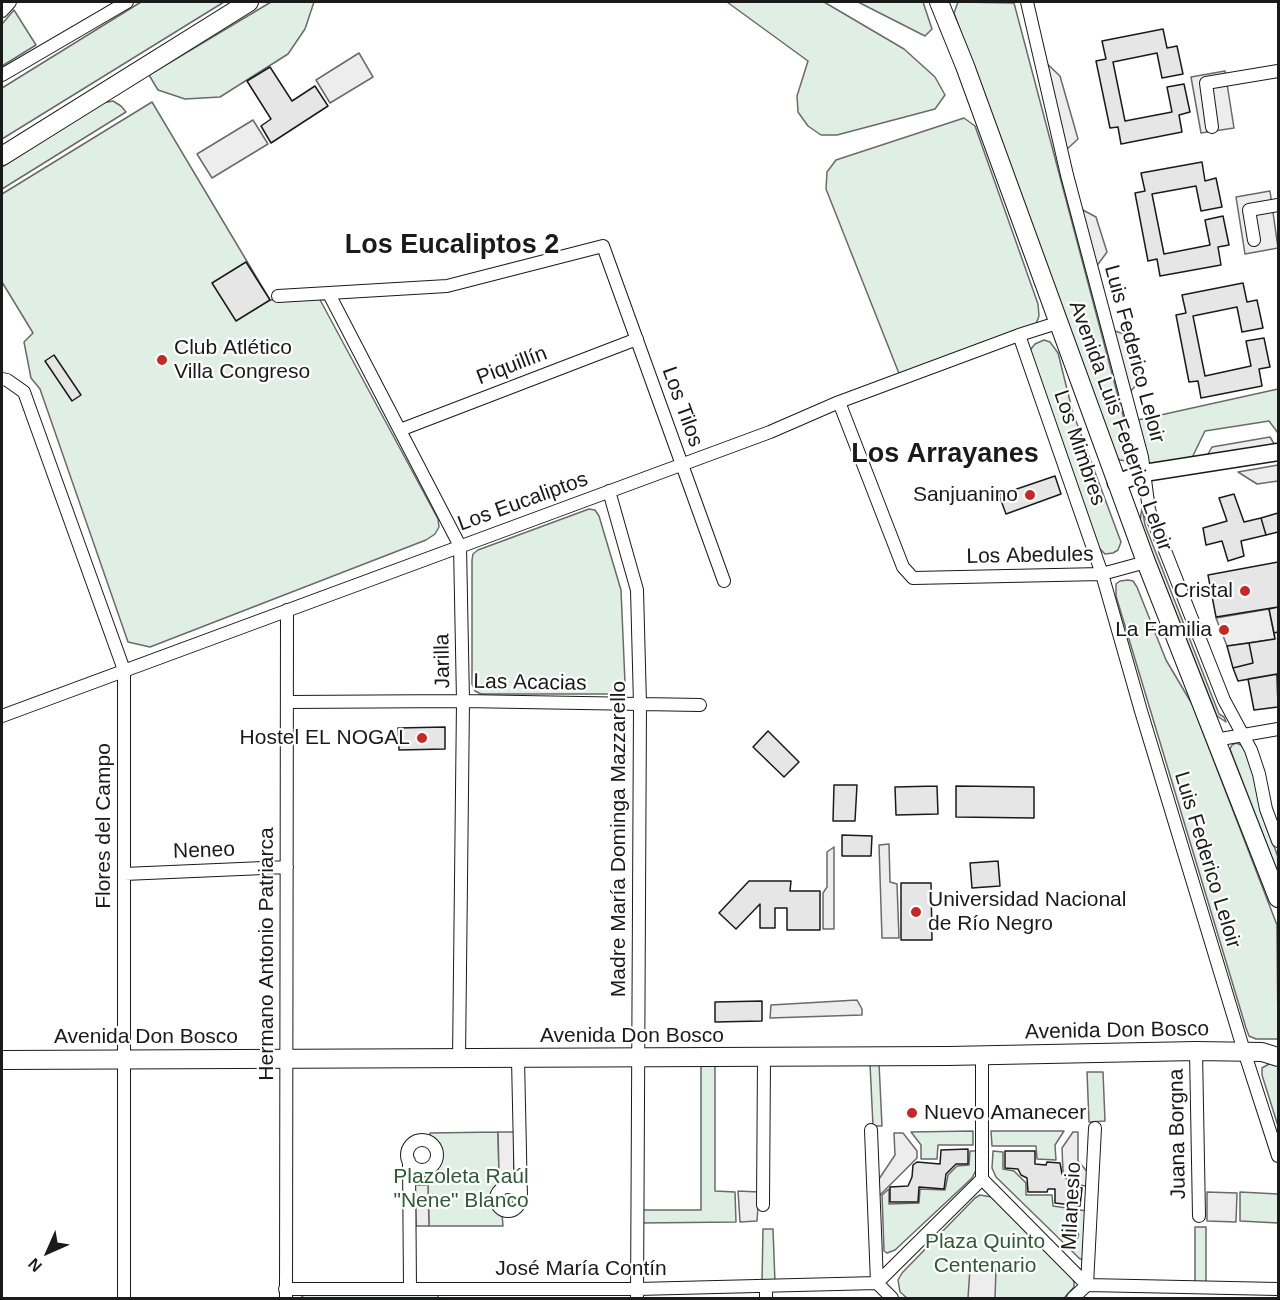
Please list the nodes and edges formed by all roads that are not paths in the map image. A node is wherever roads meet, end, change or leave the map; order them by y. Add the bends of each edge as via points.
1 (10, 2) edge
2 (127, 2) edge
3 (249, 2) edge
4 (939, 2) edge
5 (1027, 2) edge
6 (2, 11) edge
7 (1278, 71) edge
8 (2, 75) edge
9 (1212, 127) dead end
10 (2, 156) edge
11 (1278, 205) edge
12 (1254, 240) dead end
13 (329, 294) junction
14 (278, 296) dead end
15 (1058, 323) junction
16 (1019, 335) junction
17 (637, 339) junction
18 (4, 379) edge
19 (839, 402) junction
20 (400, 430) junction
21 (1278, 452) edge
22 (682, 464) junction
23 (1144, 473) junction
24 (1116, 483) junction
25 (609, 491) junction
26 (460, 546) junction
27 (1146, 562) junction
28 (1102, 574) junction
29 (724, 581) dead end
30 (287, 610) junction
31 (124, 670) junction
32 (463, 701) junction
33 (287, 702) junction
34 (640, 704) junction
35 (700, 705) dead end
36 (2, 716) edge
37 (1278, 729) edge
38 (1243, 735) junction
39 (1215, 740) junction
40 (1278, 841) edge
41 (286, 867) junction
42 (124, 874) junction
43 (1278, 898) edge
44 (1196, 1051) junction
45 (1266, 1051) edge
46 (982, 1056) junction
47 (637, 1058) junction
48 (764, 1058) junction
49 (123, 1059) junction
50 (286, 1059) junction
51 (459, 1059) junction
52 (518, 1059) junction
53 (2, 1060) edge
54 (1095, 1128) dead end
55 (871, 1130) dead end
56 (1278, 1156) edge
57 (409, 1161) dead end
58 (982, 1179) junction
59 (521, 1198) dead end
60 (763, 1205) dead end
61 (1199, 1216) dead end
62 (876, 1283) junction
63 (1087, 1285) junction
64 (410, 1288) junction
65 (1278, 1289) edge
66 (766, 1292) edge
67 (1198, 1293) edge
68 (286, 1294) edge
69 (504, 1294) edge
70 (637, 1294) edge
71 (124, 1299) edge
72 (892, 1299) edge
73 (1073, 1299) edge

1 - 6 street
2 - 8 street
3 - 10 main road
4 - 15 main road, Avenida Luis Federico Leloir
5 - 23 street, Luis Federico Leloir
7 - 9 street via 1206,83
11 - 12 street via 1249,210
13 - 14 street
13 - 17 street, Los Tilos via 447,286 603,246
13 - 20 street, Jarilla
15 - 16 street, Los Eucaliptos
15 - 24 main road, Avenida Luis Federico Leloir
16 - 19 street, Los Eucaliptos
16 - 28 street, Los Mimbres
17 - 20 street, Piquillín
17 - 22 street, Los Tilos
18 - 31 street, Flores del Campo via 24,392
19 - 22 street, Los Eucaliptos
19 - 28 street, Los Abedules via 903,567 913,578
20 - 26 street, Jarilla
21 - 23 street
22 - 25 street, Los Eucaliptos
22 - 29 street, Los Tilos
23 - 24 street
23 - 38 street, Luis Federico Leloir via 1149,510 1224,700
24 - 27 main road, Avenida Luis Federico Leloir
25 - 26 street, Los Eucaliptos
25 - 34 street, Madre María Dominga Mazzarello via 637,590
26 - 30 street, Los Eucaliptos
26 - 32 street, Jarilla
27 - 28 street, Los Abedules
27 - 39 main road, Avenida Luis Federico Leloir
28 - 45 street, Luis Federico Leloir via 1141,711
30 - 31 street, Los Eucaliptos
30 - 33 street, Hermano Antonio Patriarca
31 - 36 street, Los Eucaliptos
31 - 42 street, Flores del Campo
32 - 33 street, Las Acacias
32 - 34 street, Las Acacias
32 - 51 street, Jarilla
33 - 41 street, Hermano Antonio Patriarca
34 - 35 street, Las Acacias
34 - 47 street, Madre María Dominga Mazzarello
37 - 38 street
38 - 39 street
38 - 40 street, Luis Federico Leloir
39 - 43 main road, Avenida Luis Federico Leloir
41 - 42 street, Neneo
41 - 50 street, Hermano Antonio Patriarca
42 - 49 street, Flores del Campo
44 - 45 main road, Avenida Don Bosco
44 - 46 main road, Avenida Don Bosco
44 - 61 street, Juana Borgna
45 - 56 street, Luis Federico Leloir
46 - 48 main road, Avenida Don Bosco
46 - 58 street
47 - 48 main road, Avenida Don Bosco
47 - 52 main road, Avenida Don Bosco
47 - 70 street, Madre María Dominga Mazzarello
48 - 60 street
49 - 50 main road, Avenida Don Bosco
49 - 53 main road, Avenida Don Bosco
49 - 71 street, Flores del Campo
50 - 51 main road, Avenida Don Bosco
50 - 68 street, Hermano Antonio Patriarca
51 - 52 main road, Avenida Don Bosco
52 - 59 street
54 - 63 street, Milanesio
55 - 62 street
57 - 64 street
58 - 62 street
58 - 63 street
62 - 66 street, José María Contín
62 - 72 street
63 - 67 street
63 - 73 street
64 - 68 street, José María Contín
64 - 69 street, José María Contín
65 - 67 street
66 - 70 street, José María Contín
69 - 70 street, José María Contín

